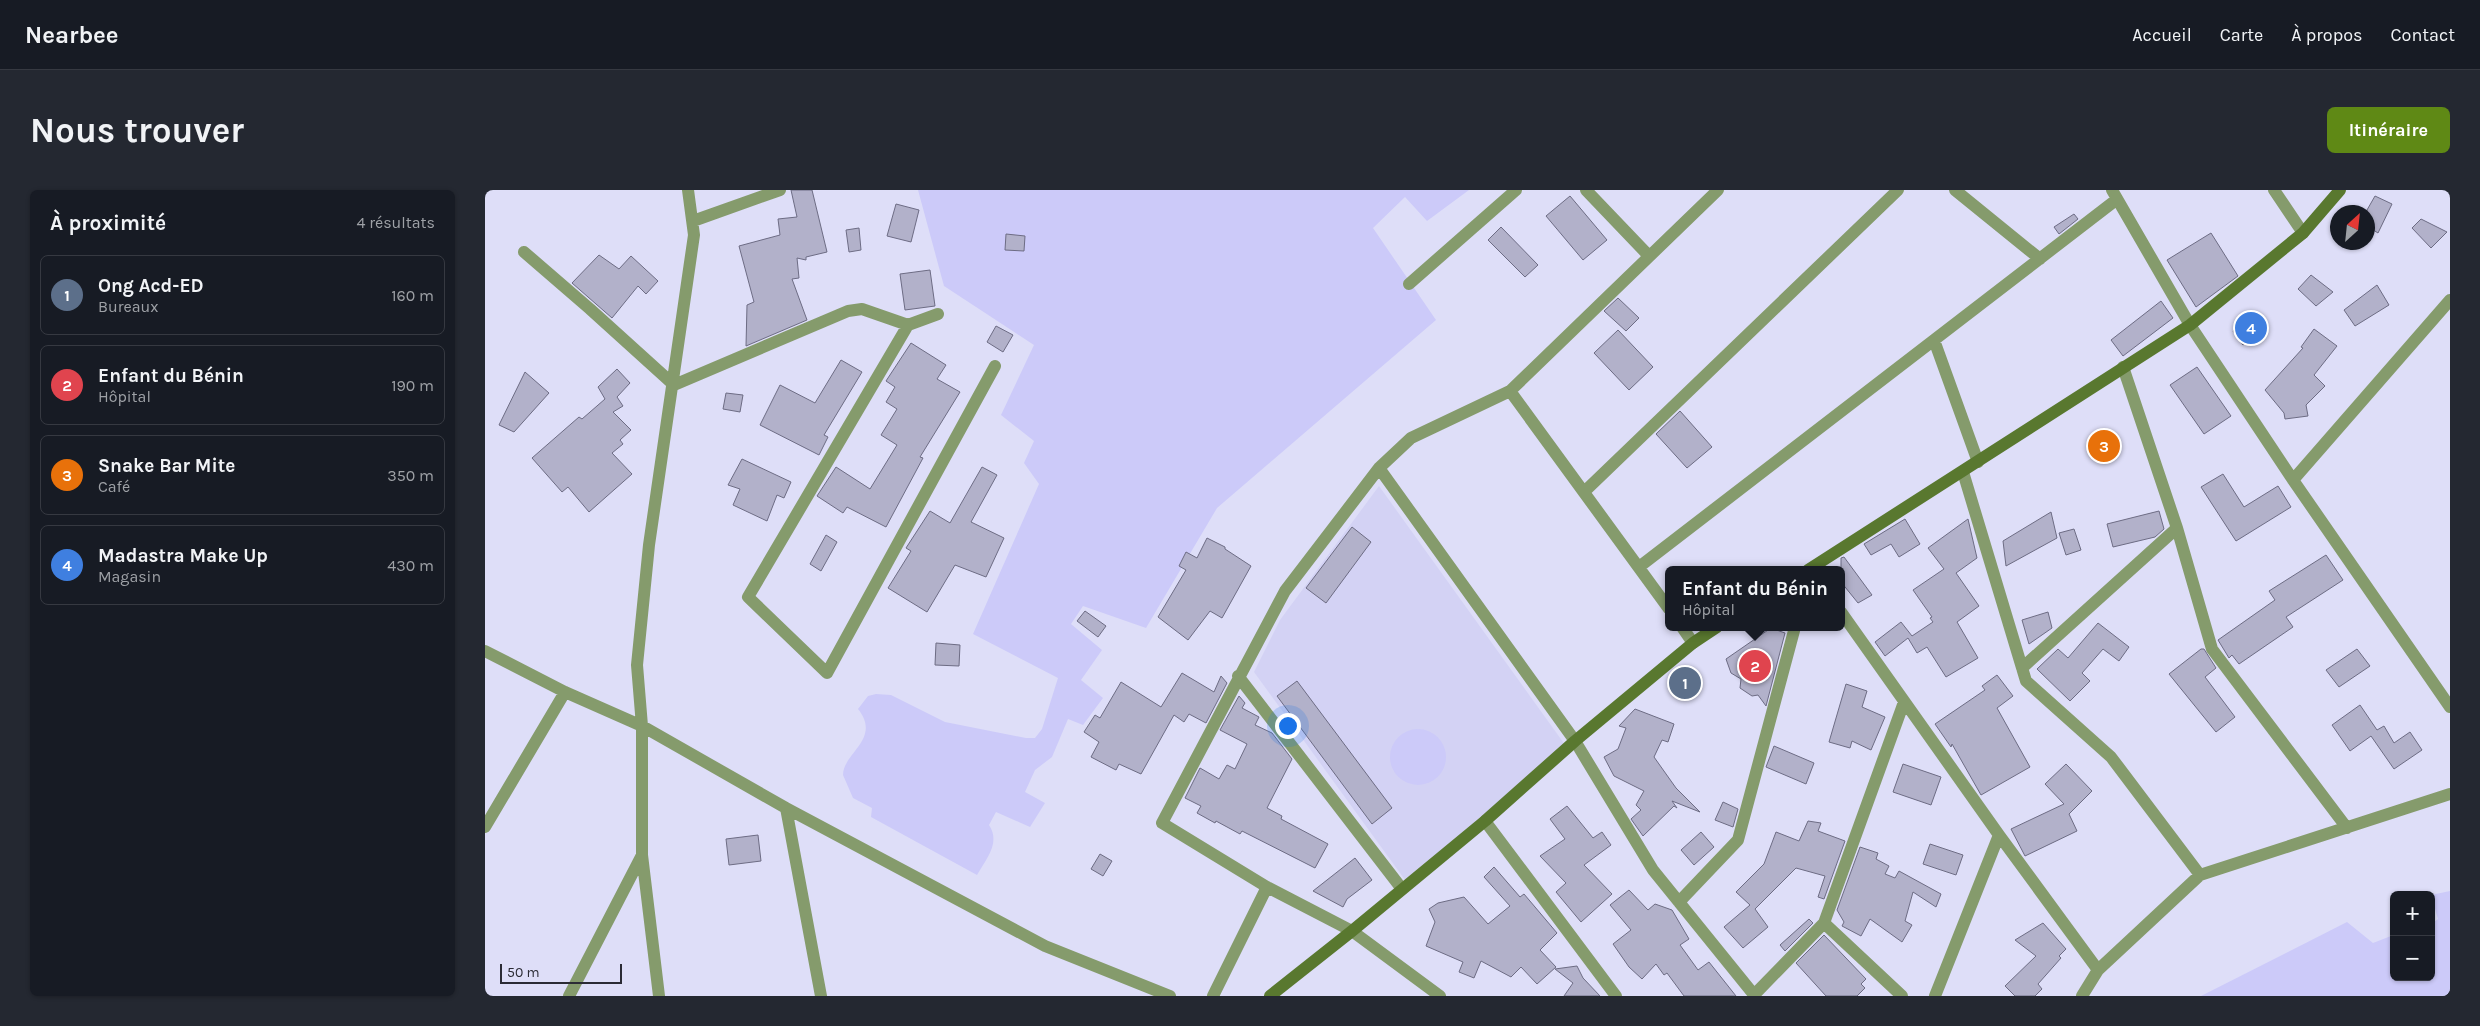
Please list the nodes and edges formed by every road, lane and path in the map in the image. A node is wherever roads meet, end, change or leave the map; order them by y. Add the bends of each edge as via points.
1 (688, 190) edge
2 (780, 190) edge
3 (1516, 190) edge
4 (1586, 190) edge
5 (1719, 190) edge
6 (1898, 190) edge
7 (1955, 190) edge
8 (2275, 190) edge
9 (2340, 190) edge
10 (2114, 195) edge
11 (693, 221) junction
12 (2303, 233) junction
13 (524, 252) dead end
14 (1649, 256) junction
15 (2040, 259) junction
16 (1409, 284) dead end
17 (2450, 300) edge
18 (938, 314) dead end
19 (908, 325) junction
20 (2190, 325) junction
21 (1934, 340) junction
22 (995, 366) dead end
23 (2123, 367) junction
24 (674, 385) junction
25 (1510, 391) junction
26 (1978, 462) junction
27 (1379, 468) junction
28 (1963, 472) junction
29 (2293, 480) junction
30 (1584, 492) junction
31 (2177, 528) junction
32 (1815, 566) edge
33 (1639, 567) junction
34 (1665, 603) edge
35 (1845, 618) edge
36 (1685, 631) edge
37 (1711, 631) edge
38 (1794, 631) edge
39 (1693, 643) junction
40 (485, 651) edge
41 (2022, 668) junction
42 (1238, 676) junction
43 (565, 692) junction
44 (1904, 702) junction
45 (2449, 704) edge
46 (642, 726) junction
47 (1575, 741) junction
48 (2450, 794) edge
49 (786, 808) junction
50 (1485, 821) junction
51 (485, 827) edge
52 (2347, 828) junction
53 (1999, 835) junction
54 (642, 855) junction
55 (2200, 875) junction
56 (1267, 887) junction
57 (1402, 889) junction
58 (1679, 902) junction
59 (1824, 923) junction
60 (1352, 931) junction
61 (2098, 970) junction
62 (1754, 995) edge
63 (569, 996) edge
64 (659, 996) edge
65 (821, 996) edge
66 (1170, 996) edge
67 (1213, 996) edge
68 (1270, 996) edge
69 (1440, 996) edge
70 (1616, 996) edge
71 (1902, 996) edge
72 (1935, 996) edge
73 (2082, 996) edge

1 - 11 street
2 - 11 street
3 - 16 street
4 - 14 street
5 - 14 street
6 - 30 street
7 - 15 street
8 - 12 street
9 - 12 street
10 - 15 street
10 - 20 street
11 - 24 street via 694,236
12 - 20 street
13 - 24 street
14 - 25 street
15 - 21 street
17 - 29 street
18 - 19 street
19 - 22 street via 748,597 827,674
19 - 24 street via 861,309 848,310
20 - 23 street
20 - 29 street
21 - 26 street
21 - 33 street
23 - 26 street
23 - 31 street
24 - 46 street via 649,545 637,665
25 - 27 street via 1411,438
25 - 30 street
26 - 28 street
27 - 42 street via 1285,590
27 - 47 street
28 - 32 street
28 - 41 street
29 - 45 street
30 - 33 street
31 - 41 street
31 - 52 street via 2213,649
33 - 34 street
35 - 44 street
36 - 39 street
37 - 39 street
38 - 58 street via 1738,840
39 - 47 street
40 - 43 street
41 - 55 street via 2026,681 2111,757
42 - 56 street via 1162,823
42 - 57 street
43 - 46 street
43 - 51 street
44 - 53 street
44 - 59 street
46 - 49 street
46 - 54 street
47 - 50 street
47 - 58 street via 1653,870
48 - 52 street
49 - 65 street
49 - 66 street via 1045,946
50 - 57 street
50 - 70 street
52 - 55 street
53 - 61 street
53 - 72 street
54 - 63 street
54 - 64 street
55 - 61 street
56 - 60 street
56 - 67 street
57 - 60 street
58 - 62 street
59 - 62 street
59 - 71 street
60 - 68 street
60 - 69 street
61 - 73 street

